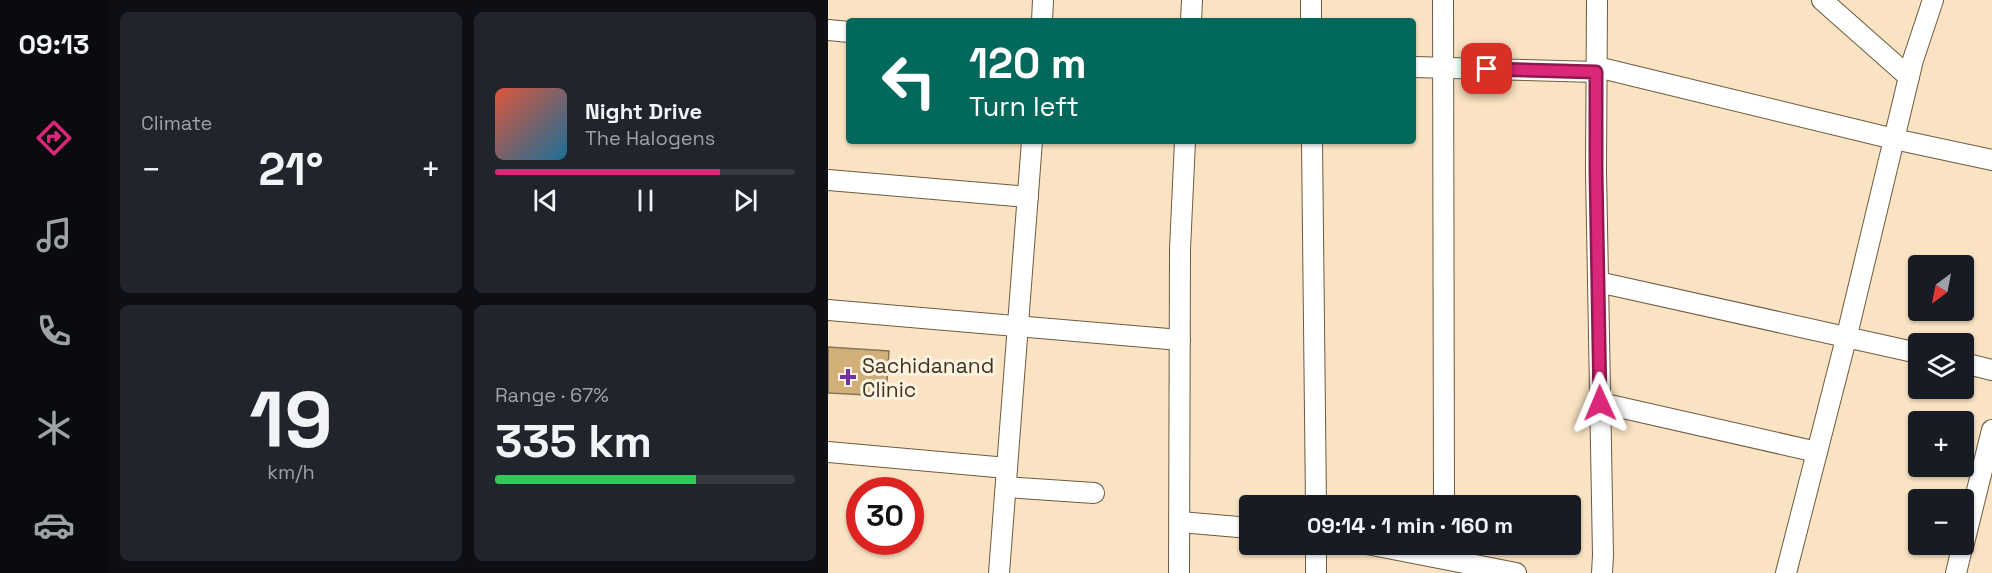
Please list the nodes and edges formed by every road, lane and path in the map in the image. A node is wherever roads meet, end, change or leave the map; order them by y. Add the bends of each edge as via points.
1 (1043, 0) edge
2 (1192, 0) edge
3 (1311, 0) edge
4 (1443, 0) edge
5 (1597, 0) edge
6 (1822, 0) edge
7 (1933, 0) edge
8 (1042, 18) edge
9 (1191, 18) edge
10 (1311, 18) edge
11 (828, 30) edge
12 (846, 32) edge
13 (1416, 67) edge
14 (1443, 67) junction
15 (1597, 69) junction
16 (1909, 77) junction
17 (1894, 139) junction
18 (1032, 144) edge
19 (1185, 144) edge
20 (1312, 144) edge
21 (1992, 160) edge
22 (828, 180) edge
23 (1028, 197) junction
24 (1598, 282) junction
25 (828, 310) edge
26 (1018, 325) junction
27 (1847, 335) junction
28 (1180, 340) junction
29 (1908, 350) edge
30 (1974, 366) edge
31 (1992, 370) edge
32 (1600, 403) junction
33 (1992, 430) edge
34 (828, 452) edge
35 (1817, 452) junction
36 (1007, 478) junction
37 (1094, 493) dead end
38 (1316, 495) edge
39 (1443, 495) edge
40 (1974, 501) edge
41 (1179, 522) junction
42 (1239, 527) edge
43 (1316, 555) edge
44 (1423, 555) edge
45 (1960, 555) edge
46 (1444, 559) edge
47 (999, 573) edge
48 (1179, 573) edge
49 (1316, 573) edge
50 (1516, 573) edge
51 (1602, 573) edge
52 (1785, 573) edge
53 (1956, 573) edge

1 - 8 street
2 - 9 street
3 - 10 street
4 - 14 street
5 - 15 street
6 - 16 street
7 - 16 street
11 - 12 street
13 - 14 street
14 - 15 street
14 - 39 street
15 - 17 street
15 - 24 street
16 - 17 street
17 - 21 street
17 - 27 street
18 - 23 street
19 - 28 street
20 - 38 street
22 - 23 street
23 - 26 street
24 - 27 street
24 - 32 street
25 - 26 street
26 - 28 street
26 - 36 street
27 - 29 street
27 - 35 street
28 - 41 street
30 - 31 street
32 - 35 street
32 - 51 street
33 - 40 street
34 - 36 street
35 - 52 street
36 - 37 street
36 - 47 street
41 - 42 street
41 - 48 street
43 - 49 street
44 - 46 street
45 - 53 street
46 - 50 street

